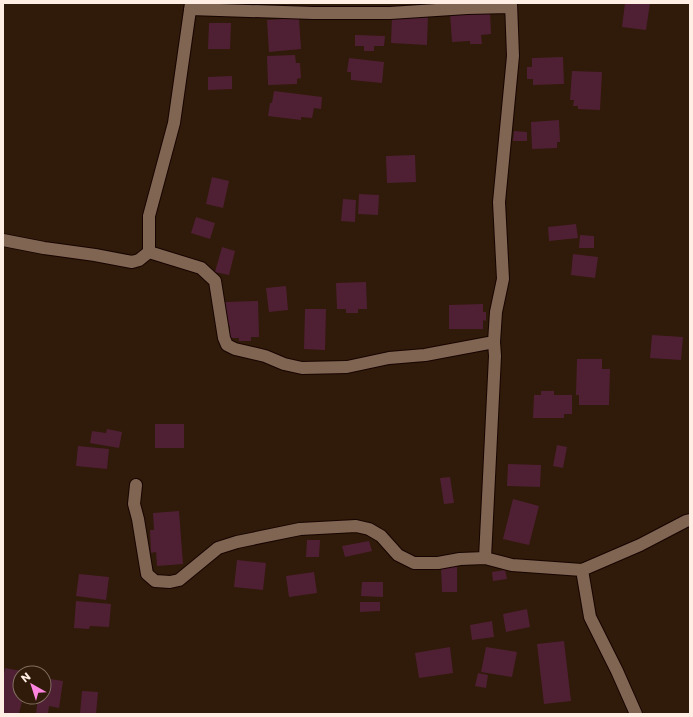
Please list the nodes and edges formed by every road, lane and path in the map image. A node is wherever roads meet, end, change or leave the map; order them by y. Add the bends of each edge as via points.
1 (511, 5) edge
2 (190, 6) edge
3 (3, 240) edge
4 (149, 252) junction
5 (494, 342) junction
6 (136, 485) dead end
7 (690, 520) edge
8 (485, 558) junction
9 (582, 570) junction
10 (636, 714) edge

1 - 2 street via 390,13 313,13
1 - 5 street via 513,56 499,202 503,279 496,312
2 - 4 street via 174,123 149,216
3 - 4 street via 132,262
4 - 5 street via 201,268 216,281 227,345 284,364 302,368 347,367
5 - 8 street
6 - 8 street via 134,504 144,562 147,574 155,581 179,580 218,548 300,529 356,526 368,529 382,536 398,555 414,563
7 - 9 street
8 - 9 street via 512,565
9 - 10 street via 590,617

